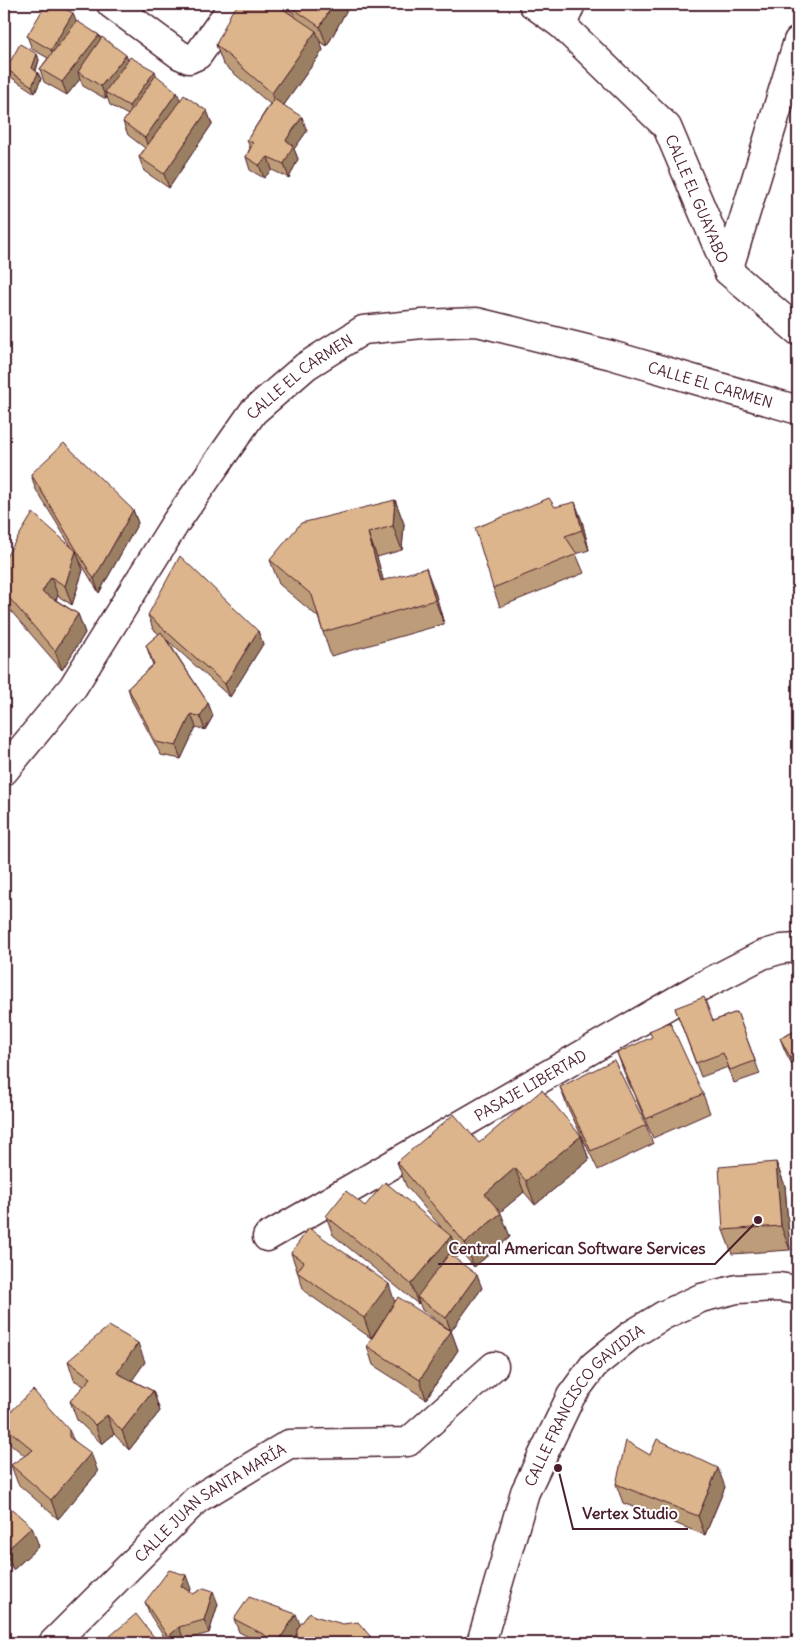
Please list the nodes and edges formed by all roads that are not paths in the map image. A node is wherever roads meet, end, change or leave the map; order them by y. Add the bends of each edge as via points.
1 (111, 4) edge
2 (234, 4) edge
3 (533, 4) edge
4 (567, 14) edge
5 (798, 41) edge
6 (728, 271) junction
7 (798, 330) edge
8 (798, 410) edge
9 (4, 771) edge
10 (798, 948) edge
11 (267, 1237) dead end
12 (798, 1290) edge
13 (494, 1366) dead end
14 (53, 1643) edge
15 (481, 1643) edge

1 - 2 street via 188,59 198,54
3 - 4 street, CALLE EL GUAYABO
4 - 6 street, CALLE EL GUAYABO via 667,127
5 - 6 street
6 - 7 street, CALLE EL GUAYABO
8 - 9 street, CALLE EL CARMEN via 610,355 477,322 363,330 306,366 253,412 176,522 73,687
10 - 11 street, PASAJE LIBERTAD via 762,956 696,988
12 - 15 street, CALLE FRANCISCO GAVIDIA via 779,1287 737,1289 701,1298 631,1335 594,1365 571,1396 525,1492
13 - 14 street, CALLE JUAN SANTA MARÍA via 408,1442 289,1444 197,1499

